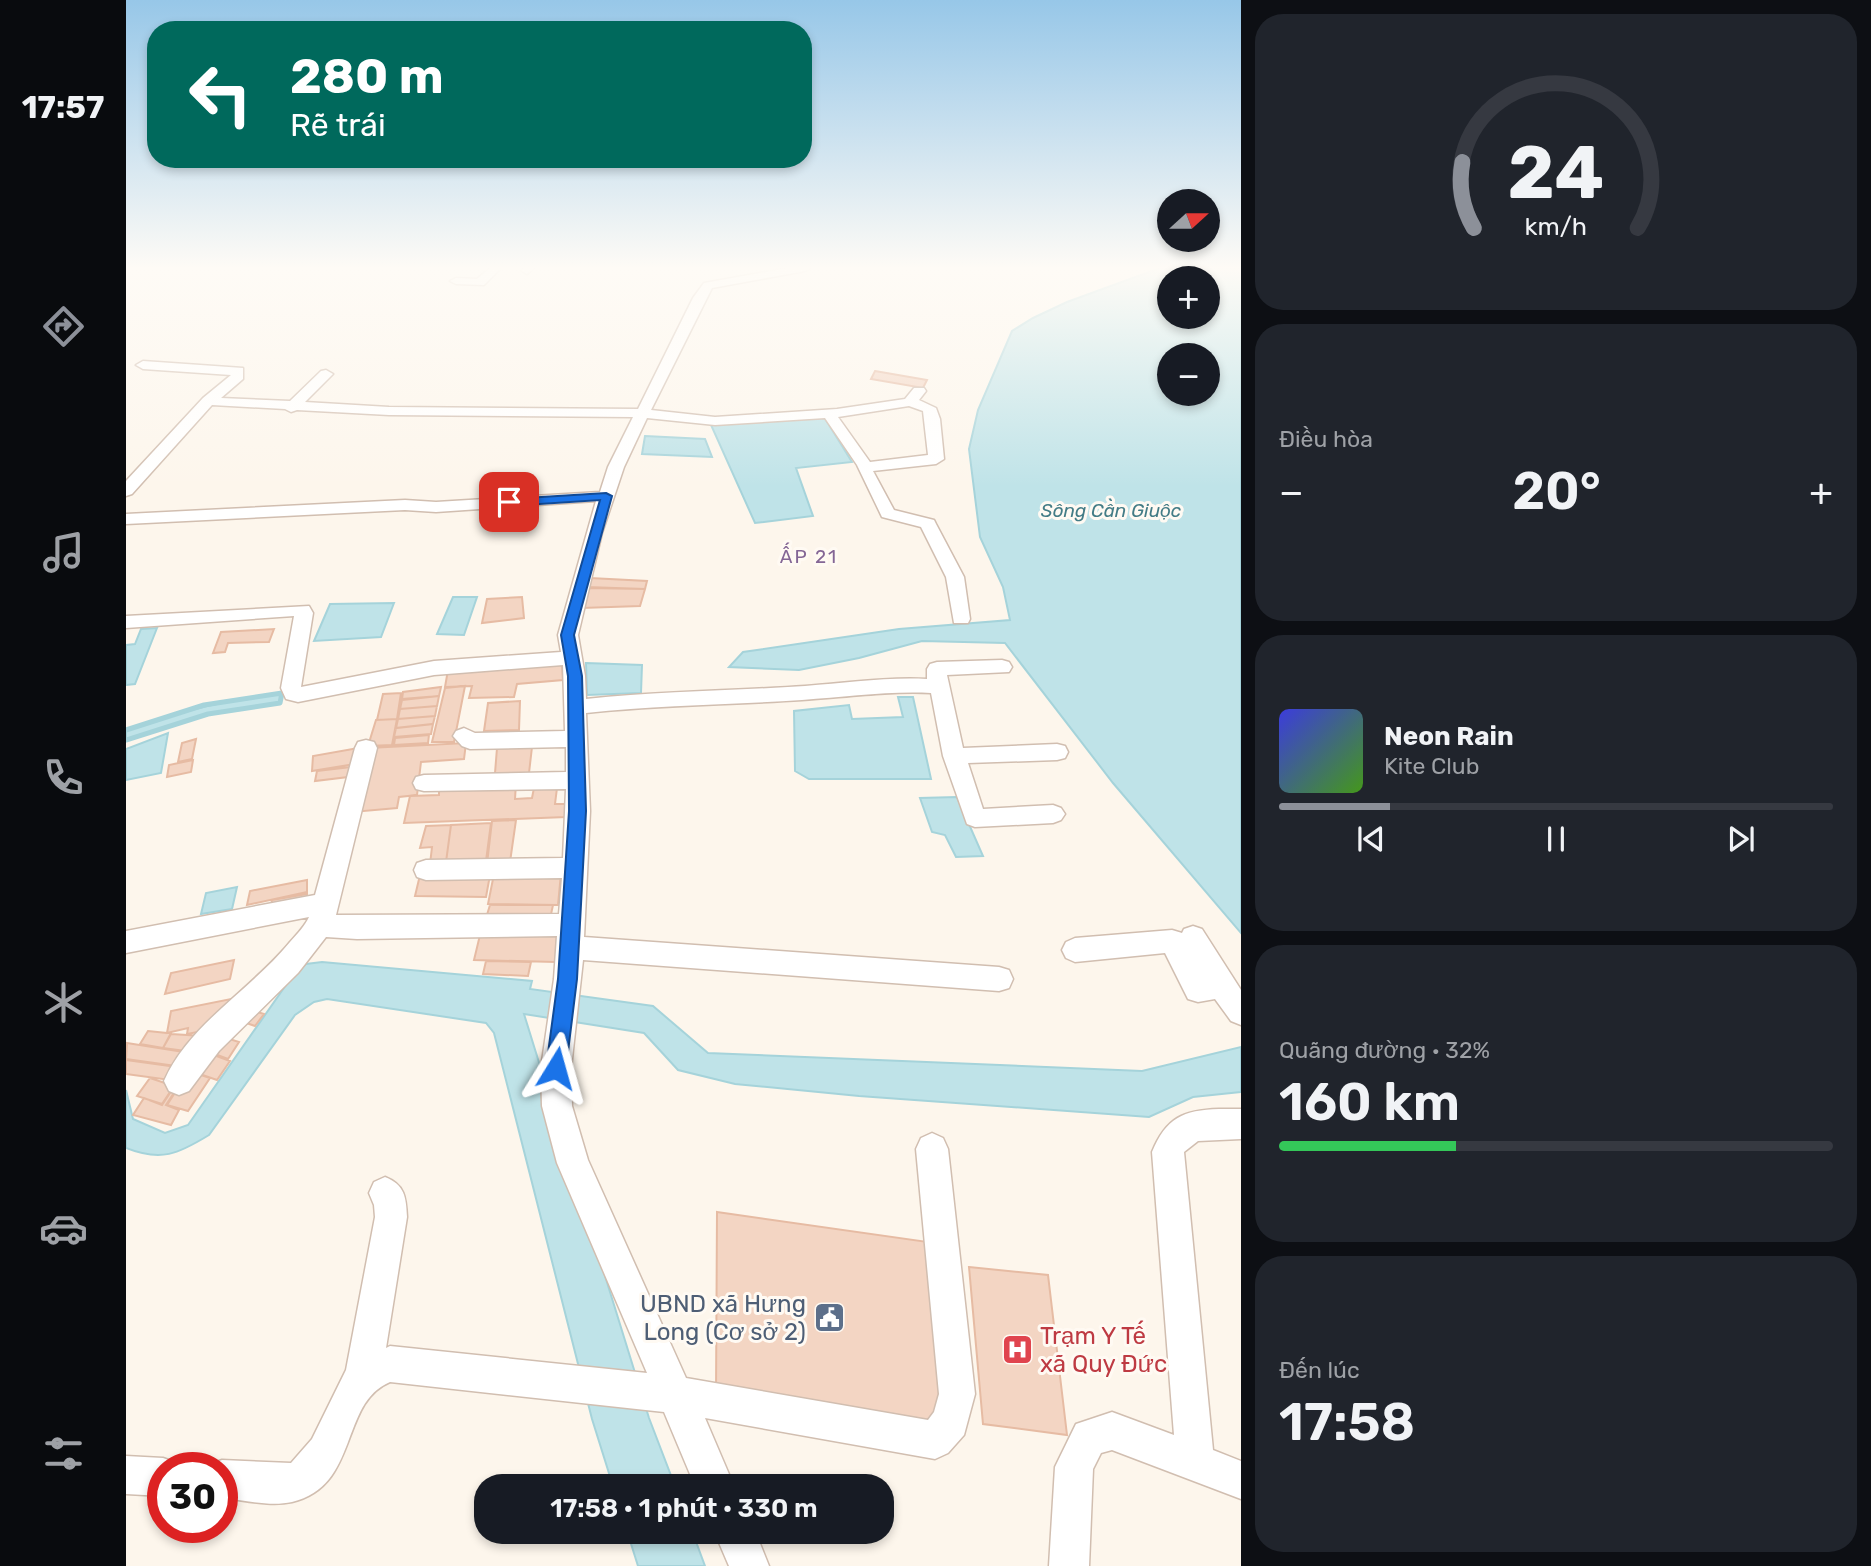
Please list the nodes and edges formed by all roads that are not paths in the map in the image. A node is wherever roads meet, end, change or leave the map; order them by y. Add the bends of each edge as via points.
1 (679, 341) edge
2 (143, 365) dead end
3 (326, 374) dead end
4 (208, 401) junction
5 (290, 408) junction
6 (642, 413) junction
7 (829, 414) junction
8 (865, 466) junction
9 (126, 491) edge
10 (606, 496) junction
11 (126, 519) edge
12 (961, 619) dead end
13 (126, 622) edge
14 (572, 661) junction
15 (1002, 667) dead end
16 (938, 686) junction
17 (576, 707) junction
18 (464, 736) dead end
19 (576, 739) junction
20 (366, 748) dead end
21 (1057, 752) dead end
22 (954, 756) junction
23 (577, 780) junction
24 (424, 783) dead end
25 (1053, 814) dead end
26 (575, 868) junction
27 (426, 870) dead end
28 (323, 914) junction
29 (570, 937) junction
30 (1193, 937) dead end
31 (126, 942) edge
32 (1075, 950) dead end
33 (999, 979) dead end
34 (1222, 985) junction
35 (1241, 1012) edge
36 (179, 1081) dead end
37 (1241, 1124) edge
38 (932, 1149) dead end
39 (385, 1193) dead end
40 (362, 1379) junction
41 (676, 1395) junction
42 (1195, 1462) junction
43 (710, 1474) edge
44 (126, 1475) edge
45 (147, 1476) edge
46 (238, 1480) edge
47 (1241, 1480) edge
48 (740, 1544) edge
49 (749, 1566) edge
50 (1069, 1566) edge

1 - 6 street
2 - 4 street via 238,371 238,376
3 - 5 street
4 - 5 street
4 - 9 street
5 - 6 street
6 - 7 street via 715,421
6 - 10 street
7 - 8 street
7 - 8 street via 915,397 929,408 936,459
8 - 12 street via 888,513 928,524 956,577
10 - 11 street
10 - 14 street via 568,635
13 - 14 street via 302,610 291,688 298,695 434,668
14 - 17 street
15 - 16 street via 937,669
16 - 17 street via 890,684
16 - 22 street
17 - 19 street
18 - 19 street via 470,741
19 - 23 street
20 - 28 street
21 - 22 street
22 - 25 street via 975,818
23 - 24 street
23 - 26 street
26 - 27 street
26 - 29 street
28 - 29 street via 356,928
28 - 31 street
28 - 36 street via 288,965 209,1041
29 - 33 street
29 - 41 street via 556,1068 557,1106 573,1163
30 - 34 street
32 - 34 street via 1172,941 1198,989
34 - 35 street
37 - 42 street via 1185,1130 1171,1141 1168,1152
38 - 41 street via 957,1394 951,1422 935,1440
39 - 40 street via 390,1198 391,1217
40 - 41 street via 390,1364
40 - 46 street via 348,1397 324,1455 305,1476 293,1482
41 - 43 street
42 - 47 street
42 - 50 street via 1112,1431 1089,1437 1074,1467
44 - 45 street
48 - 49 street

